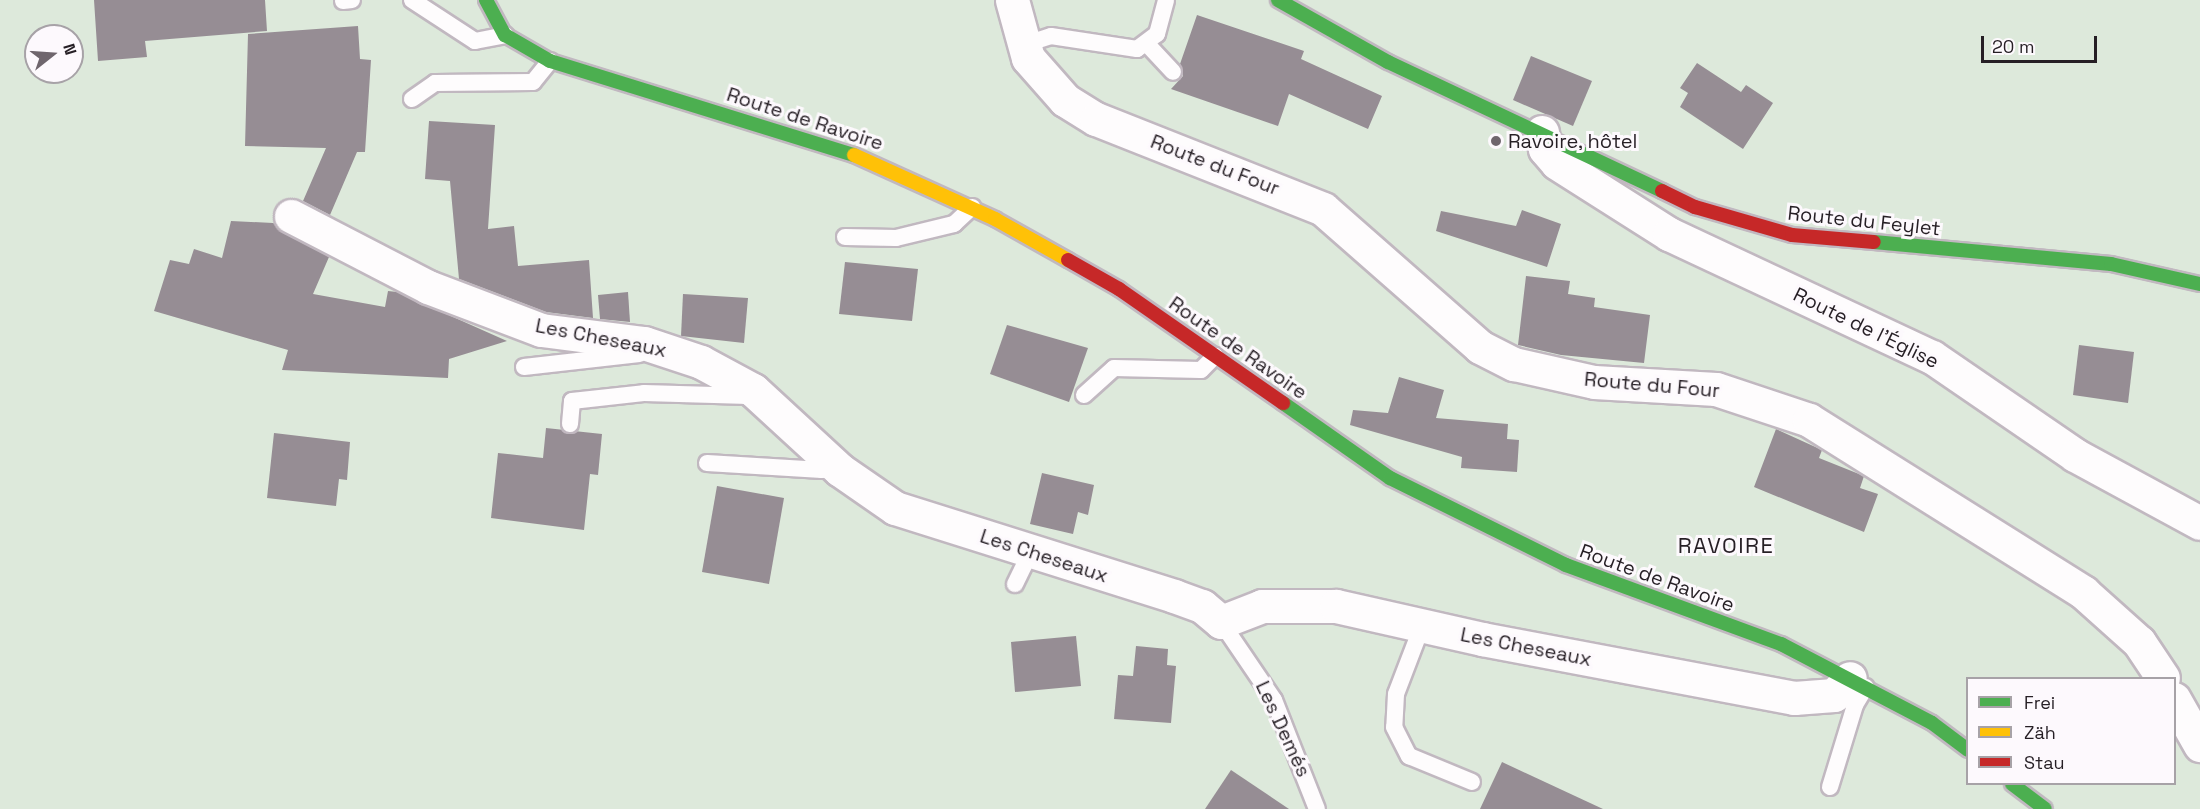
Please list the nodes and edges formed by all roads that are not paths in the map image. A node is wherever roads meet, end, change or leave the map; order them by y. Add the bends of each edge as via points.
1 (412, 0) edge
2 (486, 0) edge
3 (1012, 0) edge
4 (1166, 0) edge
5 (1278, 0) edge
6 (505, 36) junction
7 (1147, 44) junction
8 (1023, 45) junction
9 (550, 61) junction
10 (1173, 72) dead end
11 (412, 99) dead end
12 (1542, 132) junction
13 (972, 207) junction
14 (291, 216) dead end
15 (845, 237) dead end
16 (2200, 284) edge
17 (645, 343) junction
18 (1215, 356) junction
19 (524, 367) dead end
20 (753, 390) junction
21 (1084, 395) dead end
22 (570, 424) dead end
23 (831, 462) junction
24 (707, 464) dead end
25 (2200, 523) edge
26 (1031, 551) junction
27 (1015, 584) dead end
28 (1221, 622) junction
29 (1422, 626) junction
30 (2162, 677) edge
31 (1858, 682) junction
32 (2176, 701) edge
33 (2200, 745) edge
34 (1966, 748) edge
35 (1472, 782) dead end
36 (2015, 785) edge
37 (1830, 787) dead end
38 (1317, 809) edge
39 (2045, 809) edge

1 - 6 lane via 475,41
2 - 6 street
3 - 8 street, Route du Four
4 - 7 lane via 1163,21
5 - 12 street via 1388,62
6 - 9 street, Route de Ravoire
7 - 8 lane via 1121,50 1051,36
7 - 10 lane
8 - 30 street, Route du Four via 1049,87 1096,119 1323,209 1462,334 1514,364 1594,382 1716,389 1809,420 2084,592 2139,642
9 - 11 lane via 533,82 435,83
9 - 13 street, Route de Ravoire via 826,142
12 - 16 street, Route du Feylet via 1695,207 1792,235 2100,263
12 - 25 street, Route de l'Église via 1545,149 1557,163 1669,234 1932,357 2076,455
13 - 15 lane via 954,224 896,238
13 - 18 street, Route de Ravoire via 1119,289
14 - 17 street, Les Cheseaux via 428,287 541,330
17 - 19 lane via 640,354
17 - 20 street, Les Cheseaux via 701,362
18 - 21 lane via 1201,370 1114,368
18 - 31 street, Route de Ravoire via 1390,478 1566,565 1781,644
20 - 22 lane via 748,398 644,393 572,402
20 - 23 street, Les Cheseaux
23 - 24 lane via 822,470
23 - 26 street, Les Cheseaux via 895,508
26 - 27 lane
26 - 28 street, Les Cheseaux via 1203,606
28 - 29 street, Les Cheseaux via 1262,606 1336,606
28 - 38 lane, Les Demés via 1274,700
29 - 31 street, Les Cheseaux via 1794,698 1834,695
29 - 35 lane via 1396,694 1394,727 1409,756
31 - 34 street, Route de Ravoire via 1932,723
31 - 37 lane via 1855,705
32 - 33 street
36 - 39 street

